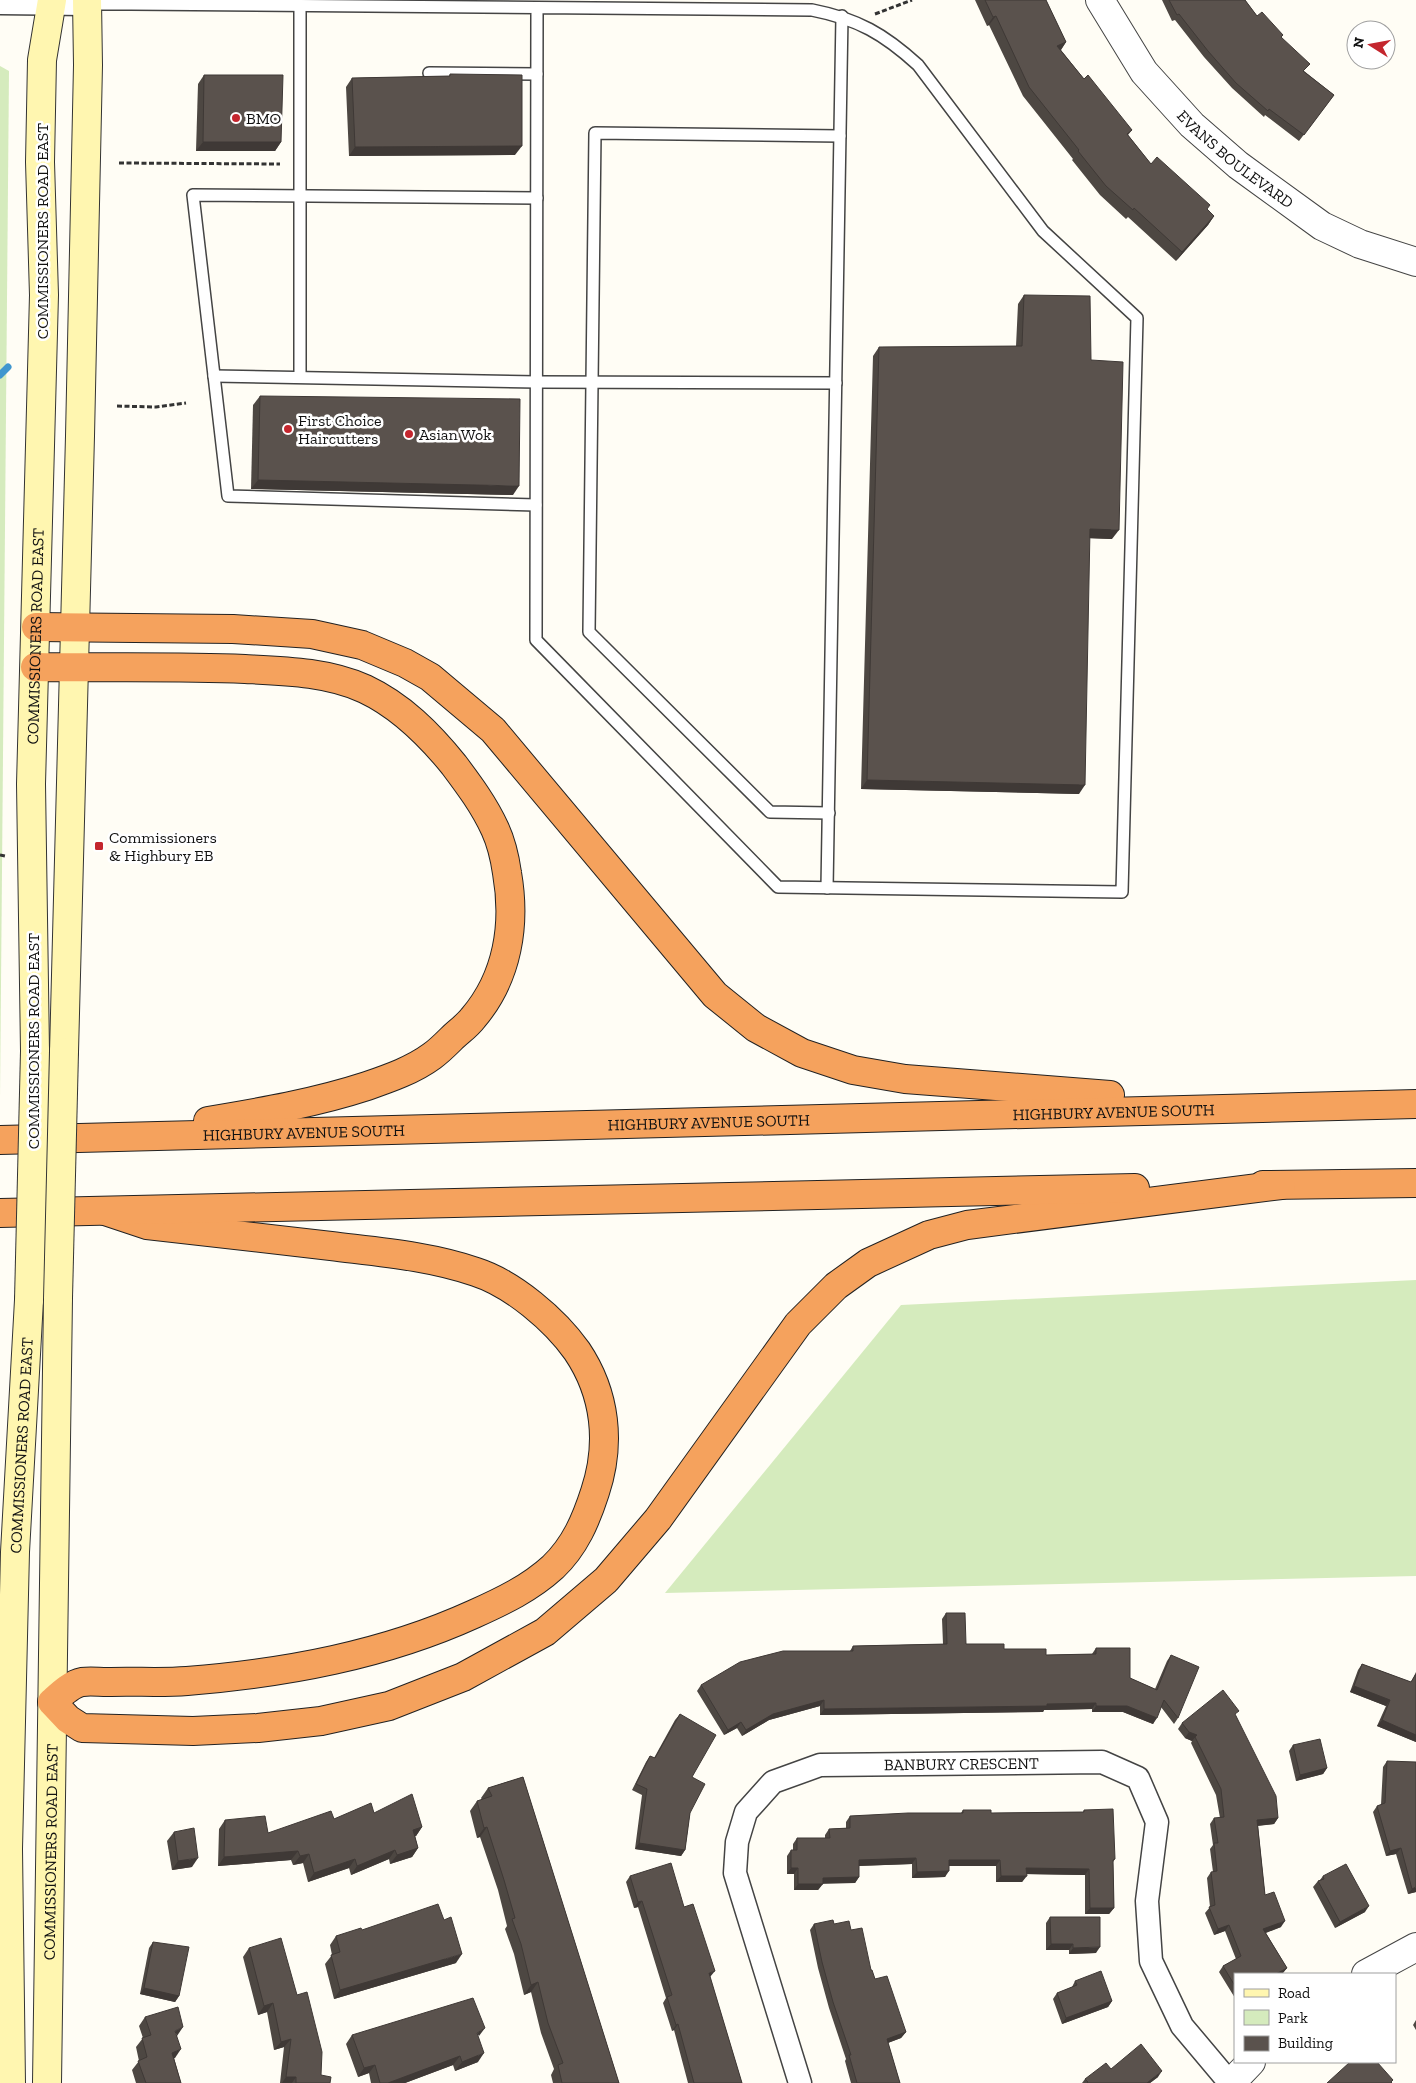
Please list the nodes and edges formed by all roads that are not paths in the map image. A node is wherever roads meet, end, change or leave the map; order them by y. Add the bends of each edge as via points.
1 (1100, 0) edge
2 (52, 2) edge
3 (87, 2) edge
4 (0, 4) edge
5 (300, 6) junction
6 (537, 8) junction
7 (842, 16) junction
8 (429, 72) dead end
9 (537, 74) junction
10 (840, 136) junction
11 (301, 196) junction
12 (537, 198) junction
13 (1416, 262) edge
14 (214, 376) junction
15 (300, 377) junction
16 (537, 382) junction
17 (592, 383) junction
18 (836, 383) junction
19 (536, 504) junction
20 (36, 627) junction
21 (75, 627) junction
22 (35, 667) junction
23 (74, 667) junction
24 (829, 813) junction
25 (827, 888) junction
26 (1416, 1104) edge
27 (1251, 1106) junction
28 (100, 1139) junction
29 (0, 1140) edge
30 (1416, 1183) edge
31 (1281, 1185) junction
32 (105, 1211) junction
33 (0, 1213) edge
34 (52, 1702) junction
35 (11, 1703) junction
36 (1416, 1947) edge
37 (1368, 1973) edge
38 (1251, 2063) edge
39 (11, 2083) edge
40 (47, 2083) edge
41 (800, 2083) edge
42 (1231, 2083) edge

1 - 13 street, EVANS BOULEVARD via 1144,72 1192,125 1238,165 1322,226 1360,244
2 - 3 street
2 - 4 street
2 - 20 main road, COMMISSIONERS ROAD EAST via 42,60 40,162 44,295
3 - 5 lane
3 - 21 main road, COMMISSIONERS ROAD EAST
5 - 6 lane
5 - 11 lane
6 - 7 lane via 812,10
6 - 9 lane
7 - 10 lane
7 - 25 lane via 880,35 918,65 1043,231 1137,318 1122,892
8 - 9 lane
9 - 12 lane
10 - 17 lane via 595,133
10 - 18 lane
11 - 12 lane
11 - 14 lane via 193,196
11 - 15 lane
12 - 16 lane
14 - 15 lane
14 - 19 lane via 228,496
15 - 16 lane
16 - 17 lane
16 - 19 lane
17 - 18 lane
17 - 24 lane via 589,632 770,812
18 - 24 lane
19 - 25 lane via 536,640 778,887
20 - 21 highway
20 - 22 main road, COMMISSIONERS ROAD EAST
21 - 23 main road, COMMISSIONERS ROAD EAST
21 - 27 highway via 233,629 312,634 377,650 430,677 493,730 714,994 756,1028 802,1054 853,1070 905,1079
22 - 23 highway
22 - 35 main road, COMMISSIONERS ROAD EAST, bridge via 31,784 35,1051 29,1300 15,1552
23 - 28 highway via 289,672 338,679 365,689 404,712 442,750 482,804 496,832 512,901 510,937 490,993 473,1018 432,1056 397,1076 334,1097
23 - 34 main road, COMMISSIONERS ROAD EAST, bridge via 58,1298
24 - 25 lane
26 - 27 highway, HIGHBURY AVENUE SOUTH
27 - 28 highway, HIGHBURY AVENUE SOUTH
28 - 29 highway, HIGHBURY AVENUE SOUTH
30 - 31 highway
31 - 32 highway
31 - 34 highway via 967,1225 928,1235 868,1263 836,1286 798,1324 658,1519 606,1580 545,1632 463,1677 389,1706 321,1721 258,1728 193,1731 82,1728
32 - 33 highway
32 - 34 highway via 147,1225 404,1255 478,1272 545,1314 564,1334 592,1379 600,1404 605,1444 598,1484 580,1534 555,1565 519,1593 498,1604 441,1629 378,1650 255,1674 184,1681 80,1682
34 - 35 main road
34 - 40 main road, COMMISSIONERS ROAD EAST
35 - 39 main road, COMMISSIONERS ROAD EAST via 8,1849
36 - 37 street
38 - 42 street
41 - 42 street, BANBURY CRESCENT via 735,1873 737,1842 746,1812 773,1782 820,1765 1102,1762 1138,1778 1157,1822 1146,1901 1151,1961 1182,2026

